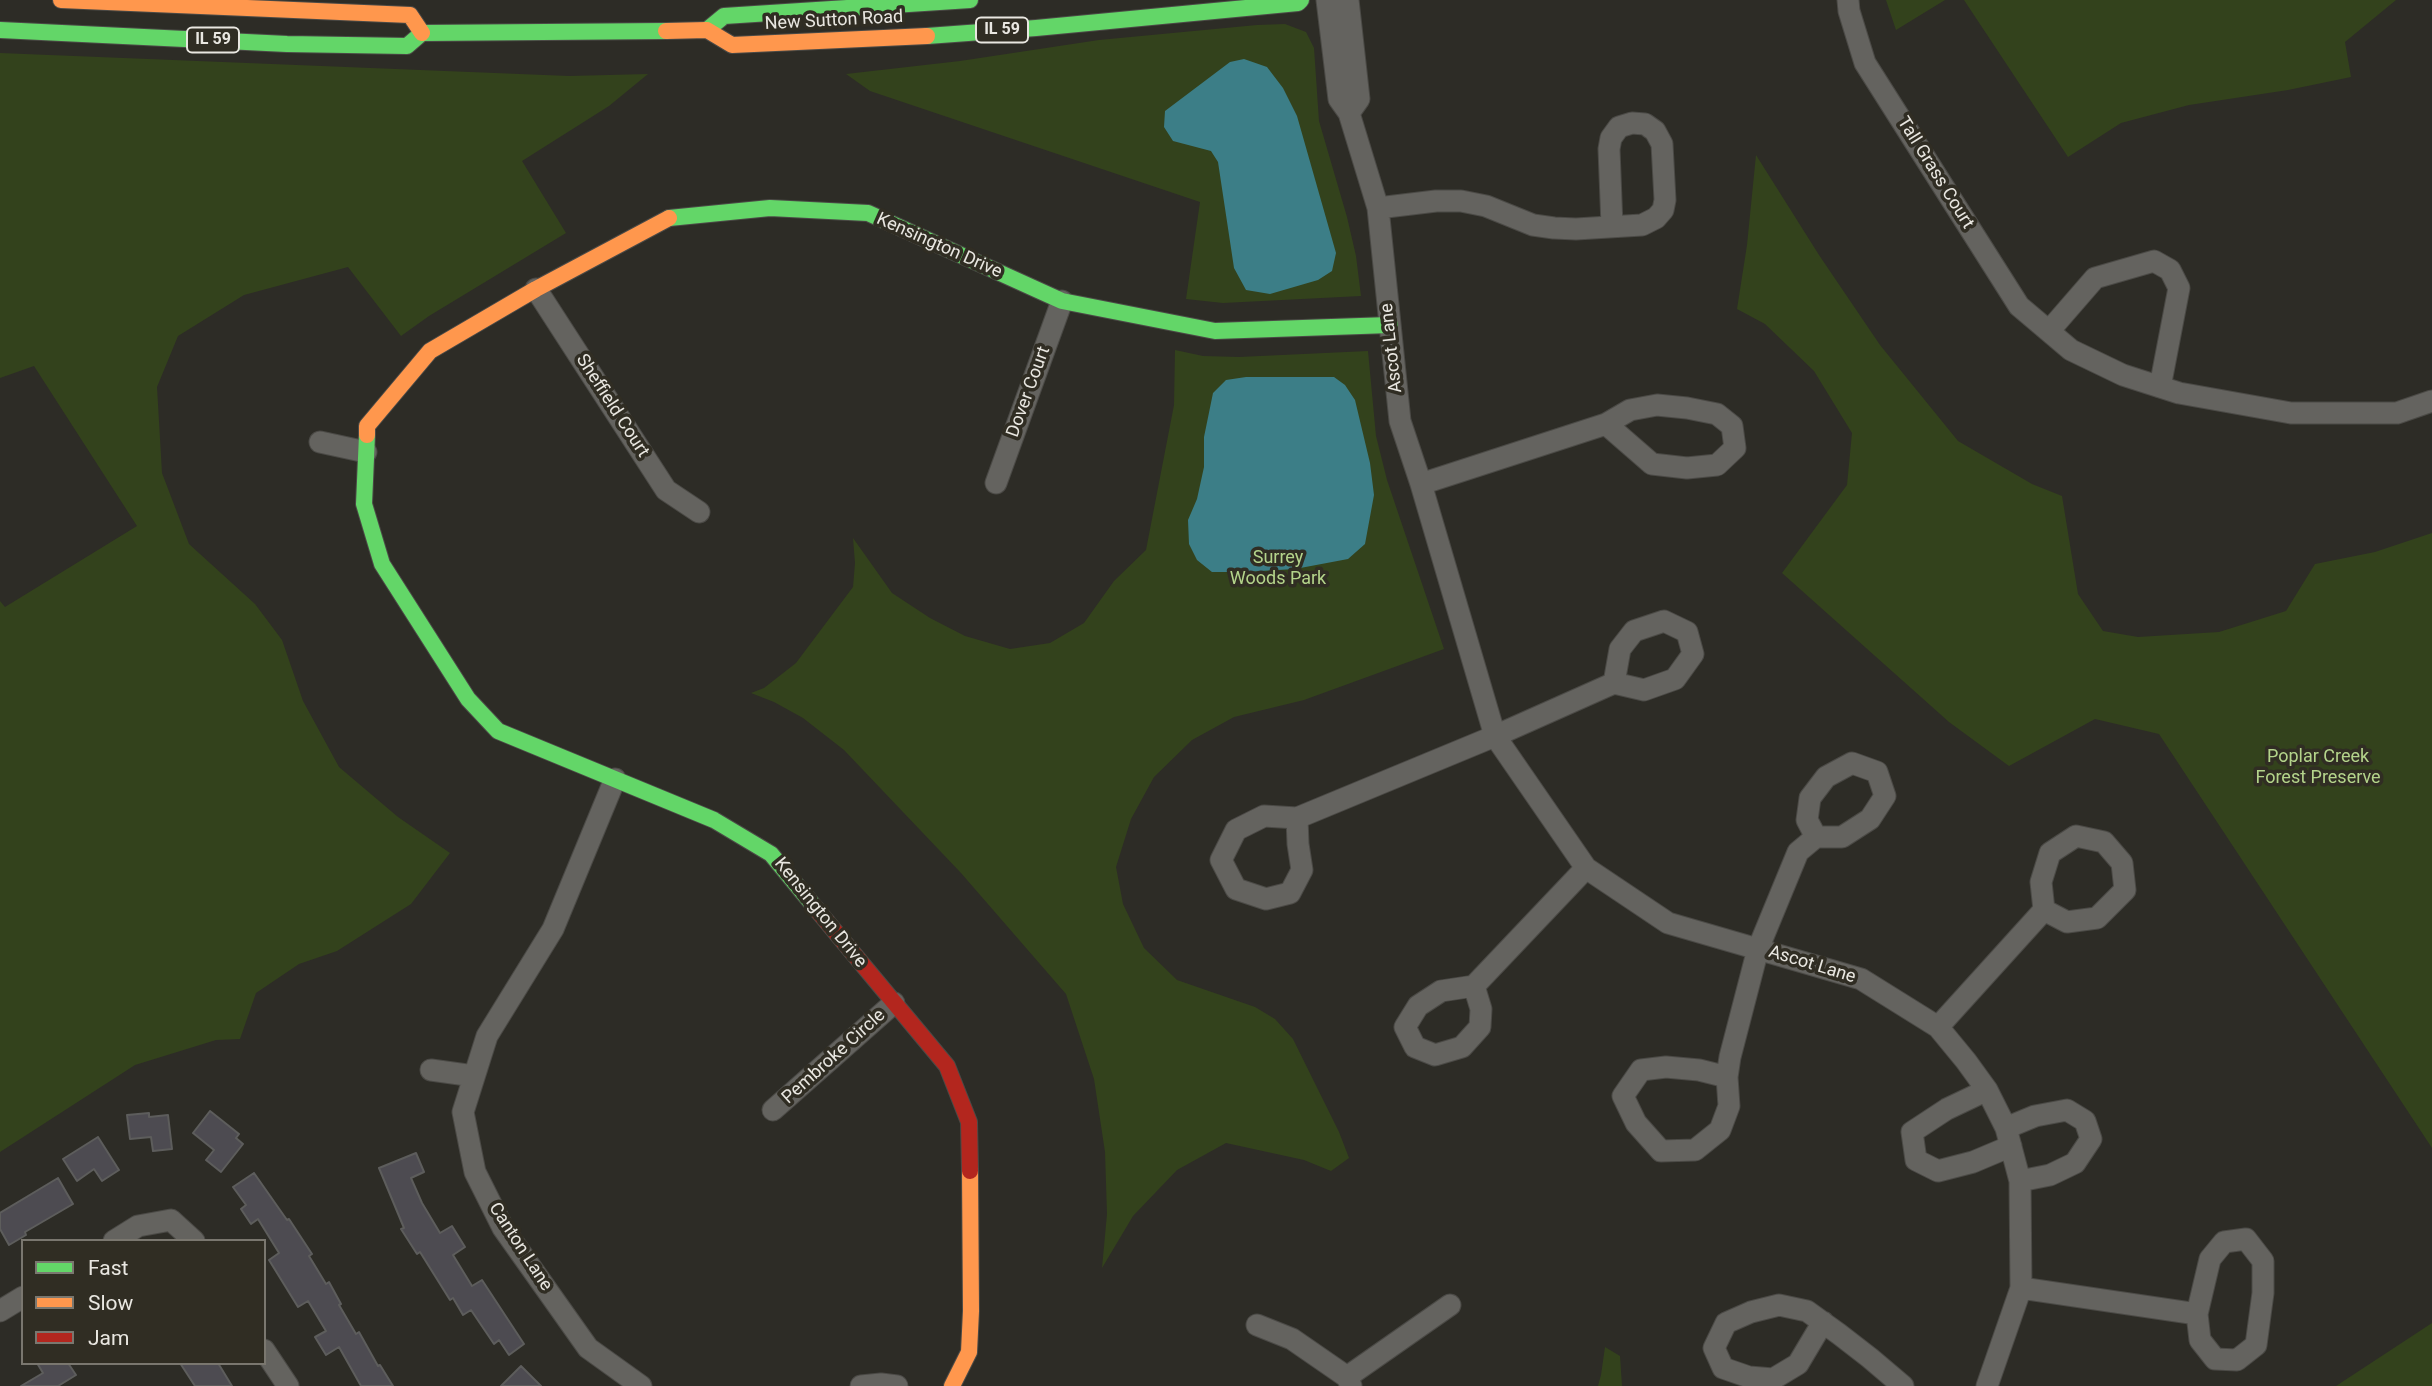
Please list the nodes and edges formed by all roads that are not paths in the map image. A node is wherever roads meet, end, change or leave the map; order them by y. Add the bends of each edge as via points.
1 (61, 0) edge
2 (971, 0) edge
3 (1301, 0) edge
4 (1327, 0) edge
5 (1348, 0) edge
6 (1848, 0) edge
7 (0, 30) edge
8 (707, 30) junction
9 (422, 33) junction
10 (1349, 113) junction
11 (1378, 208) junction
12 (1612, 226) junction
13 (536, 289) junction
14 (1062, 301) junction
15 (1390, 325) junction
16 (2049, 331) junction
17 (2160, 387) junction
18 (2432, 401) edge
19 (1606, 424) junction
20 (320, 442) dead end
21 (366, 452) junction
22 (996, 483) dead end
23 (1421, 484) junction
24 (699, 512) dead end
25 (1614, 683) dead end
26 (1494, 736) junction
27 (615, 779) junction
28 (1297, 818) junction
29 (1816, 837) dead end
30 (1586, 868) junction
31 (2044, 910) junction
32 (1758, 949) junction
33 (1474, 986) dead end
34 (894, 1003) junction
35 (1938, 1027) junction
36 (432, 1070) dead end
37 (474, 1076) junction
38 (1727, 1077) junction
39 (1987, 1090) junction
40 (773, 1110) dead end
41 (2009, 1137) junction
42 (2020, 1181) junction
43 (117, 1239) edge
44 (192, 1239) edge
45 (2021, 1288) junction
46 (21, 1298) edge
47 (1450, 1305) dead end
48 (0, 1311) edge
49 (2197, 1314) junction
50 (1822, 1322) junction
51 (1257, 1325) dead end
52 (266, 1353) edge
53 (1349, 1381) edge
54 (288, 1386) edge
55 (641, 1386) edge
56 (861, 1386) edge
57 (897, 1386) edge
58 (953, 1386) edge
59 (1903, 1386) edge
60 (1987, 1386) edge

1 - 9 street, IL 59 via 410,15
2 - 8 street, New Sutton Road / IL 59 via 724,16
3 - 8 street, New Sutton Road / IL 59 via 921,36 732,45
4 - 10 street, Ascot Lane via 1339,99
5 - 10 street via 1359,99
6 - 16 street, Tall Grass Court via 1865,63 2019,306
7 - 9 street, New Sutton Road / IL 59 via 407,46
8 - 9 street, New Sutton Road / IL 59
10 - 11 street, Ascot Lane
11 - 12 street via 1461,201 1533,225
11 - 15 street, Ascot Lane
12 - 12 street via 1642,225 1663,211 1662,144 1645,124 1619,127 1611,138
13 - 14 street, Kensington Drive via 671,217 770,208 867,213
13 - 21 street, Kensington Drive via 430,351 367,426
13 - 24 street, Sheffield Court via 666,489
14 - 15 street, Kensington Drive via 1215,331
14 - 22 street, Dover Court
15 - 23 street, Ascot Lane via 1400,421
16 - 17 street, Tall Grass Court via 2071,350
16 - 17 street via 2095,278 2154,261 2170,270 2179,288
17 - 18 street, Tall Grass Court via 2291,413 2398,413
19 - 19 street via 1630,411 1657,405 1687,408 1717,414 1732,426 1735,448 1717,465 1652,464
19 - 23 street
20 - 21 street
21 - 27 street, Kensington Drive via 364,504 382,564 468,699 498,731
23 - 26 street, Ascot Lane
25 - 26 street
26 - 28 street
26 - 30 street, Ascot Lane
27 - 34 street, Kensington Drive via 714,820 771,853
27 - 37 street, Canton Lane via 553,929 487,1036
28 - 28 street via 1302,870 1290,894 1266,899 1236,889 1221,860 1236,830 1264,816
29 - 32 street, Ascot Lane via 1798,852
30 - 32 street, Ascot Lane via 1668,923
30 - 33 street
31 - 31 street via 2067,922 2097,918 2125,890 2122,863 2104,842 2076,836 2050,853 2040,882
31 - 35 street
32 - 35 street, Ascot Lane via 1861,979
32 - 38 street, Ascot Lane
34 - 40 street, Pembroke Circle
34 - 58 street, Kensington Drive via 947,1066 969,1122 969,1352
35 - 39 street, Ascot Lane
36 - 37 street
37 - 55 street, Canton Lane via 463,1112 465,1124 475,1172 503,1228 588,1348
38 - 38 street, Ascot Lane via 1729,1106 1720,1130 1695,1150 1661,1152 1636,1123 1623,1096 1641,1070 1667,1067
39 - 41 street, Ascot Lane
39 - 41 street via 1912,1132 1916,1160 1938,1171 1973,1161
41 - 42 street, Ascot Lane
41 - 42 street via 2035,1116 2067,1110 2085,1121 2091,1139 2075,1163 2050,1175
42 - 45 street, Ascot Lane
43 - 44 street via 138,1226 171,1220
45 - 49 street
45 - 60 street, Ascot Lane
46 - 48 street
47 - 53 street
49 - 49 street via 2200,1340 2215,1359 2237,1360 2256,1345 2263,1261 2246,1239 2224,1242 2210,1259
50 - 50 street via 1807,1311 1779,1306 1751,1312 1726,1323 1714,1348 1723,1368 1773,1379 1798,1364
50 - 59 street
51 - 53 street via 1292,1339
52 - 54 street
56 - 57 street

